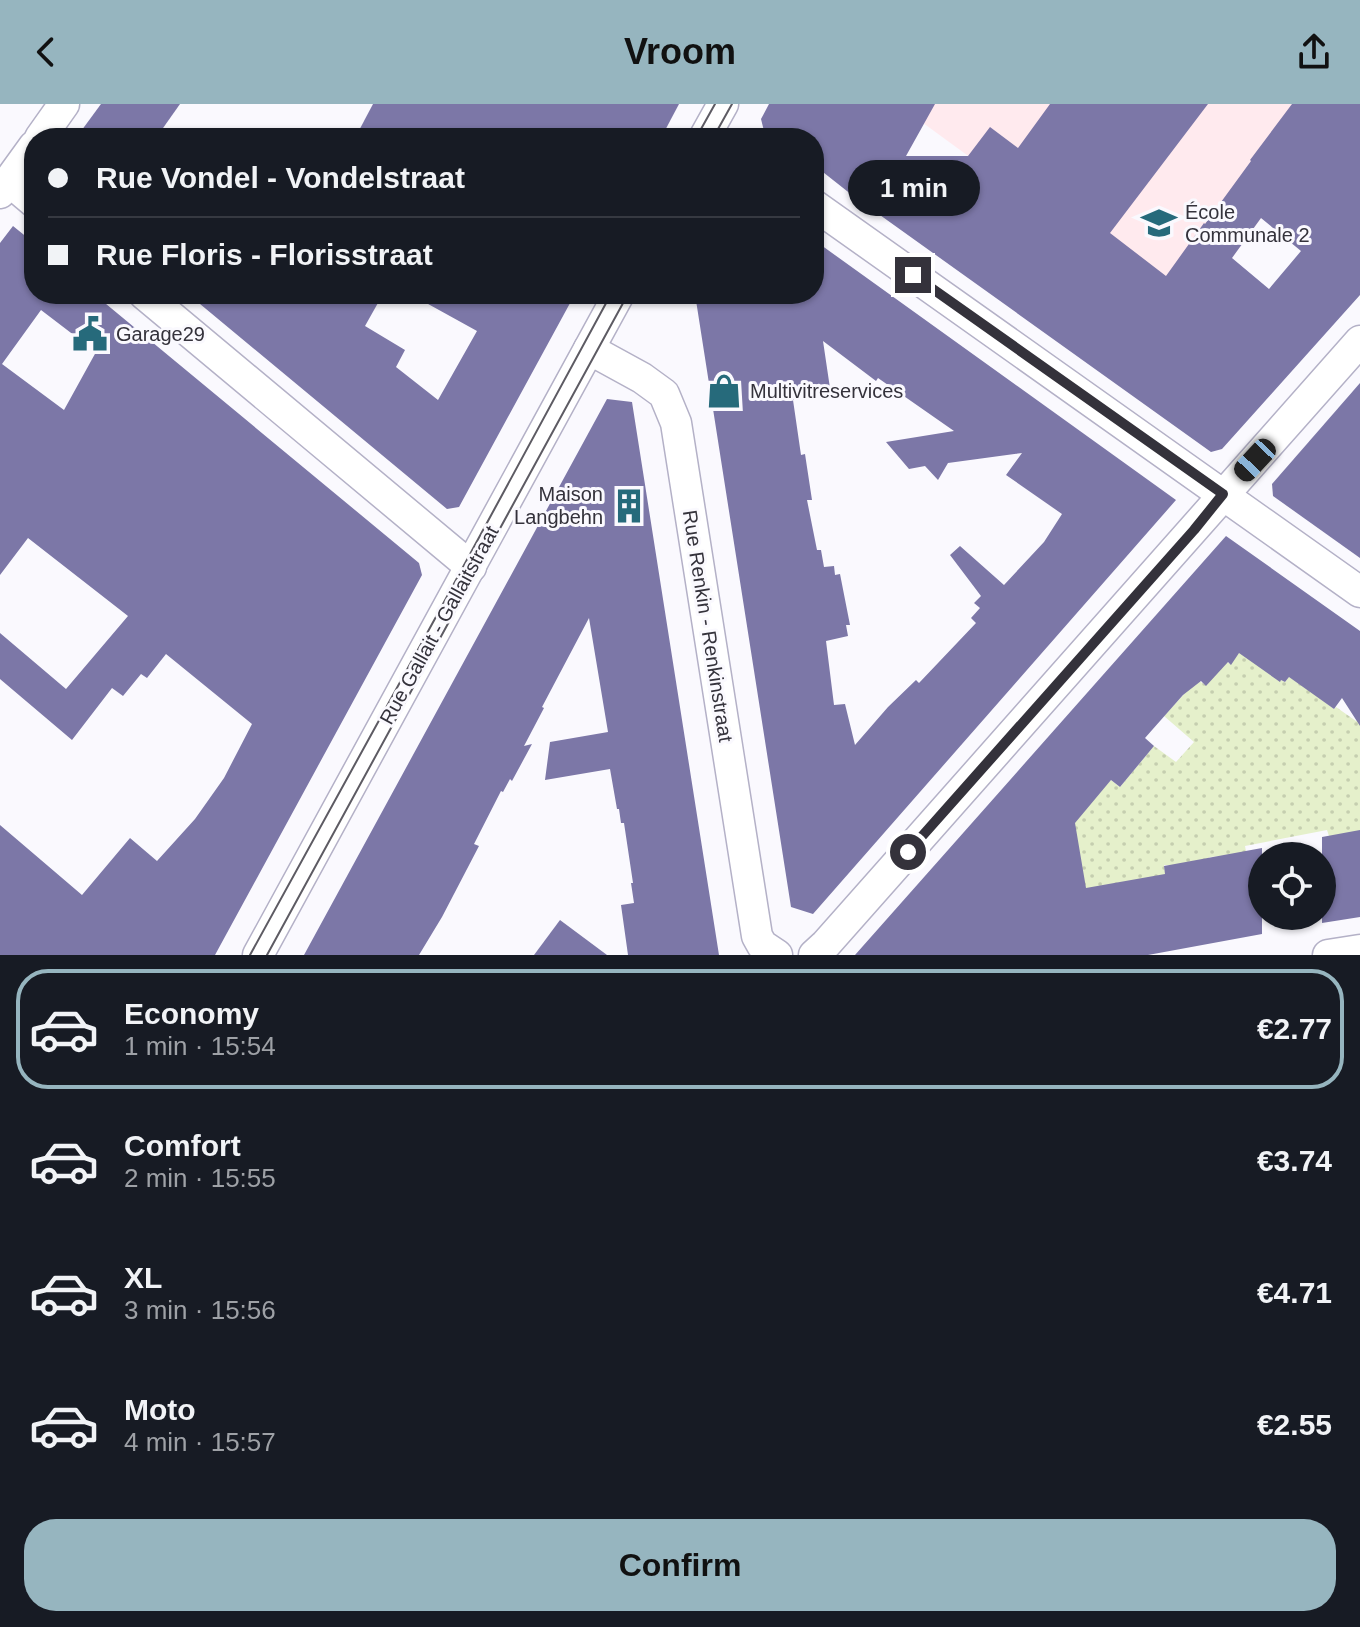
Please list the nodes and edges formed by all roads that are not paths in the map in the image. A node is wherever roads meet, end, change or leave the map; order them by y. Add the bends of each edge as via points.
1 (64, 104) edge
2 (723, 104) edge
3 (47, 128) edge
4 (713, 128) edge
5 (24, 160) edge
6 (4, 187) edge
7 (24, 197) edge
8 (824, 212) edge
9 (156, 304) edge
10 (614, 304) edge
11 (1360, 341) edge
12 (589, 349) junction
13 (1223, 494) junction
14 (471, 567) junction
15 (1360, 592) edge
16 (770, 950) edge
17 (1360, 950) edge
18 (258, 955) edge
19 (814, 955) edge
20 (1328, 955) edge

1 - 3 street
2 - 4 street
5 - 6 street
6 - 7 street
8 - 13 street
9 - 14 street
10 - 12 street, Rue Gallait - Gallaitstraat
11 - 13 street
12 - 14 street, Rue Gallait - Gallaitstraat
12 - 16 street, Rue Renkin - Renkinstraat via 664,394 676,423 757,936
13 - 15 street
13 - 19 street
14 - 18 street, Rue Gallait - Gallaitstraat
17 - 20 street

